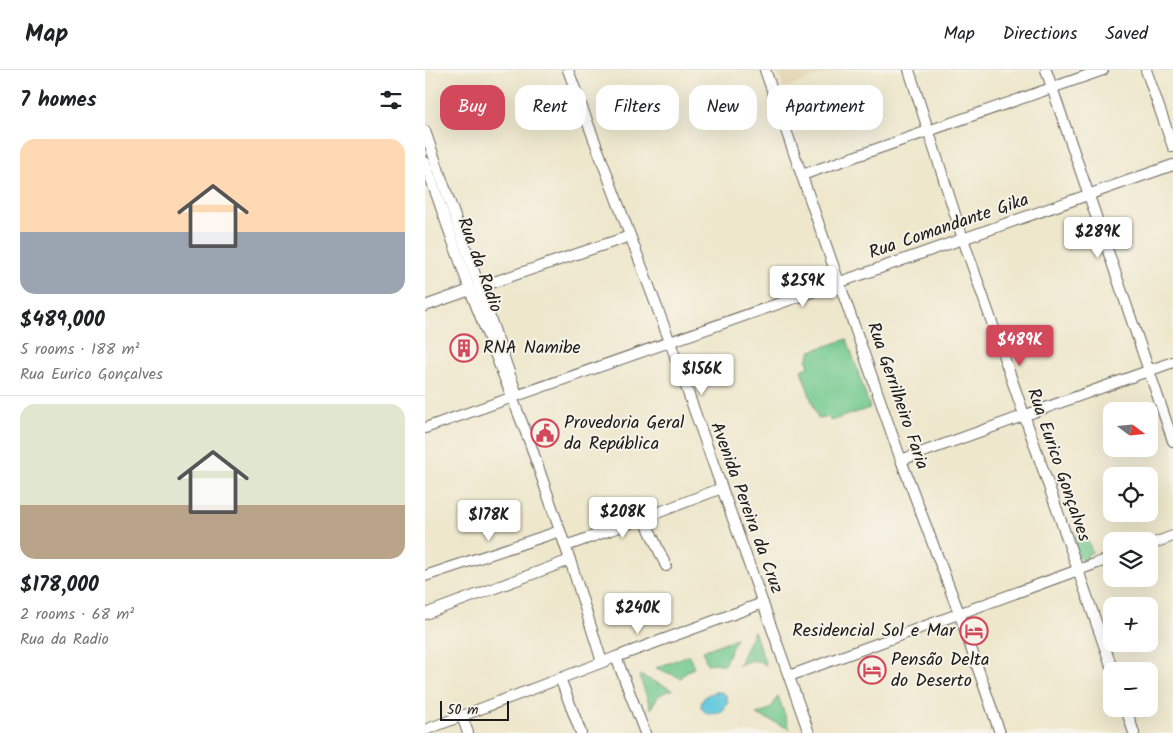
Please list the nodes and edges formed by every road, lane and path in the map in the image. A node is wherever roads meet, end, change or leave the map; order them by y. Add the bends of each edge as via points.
1 (568, 70) edge
2 (765, 70) edge
3 (909, 70) edge
4 (1046, 70) edge
5 (1103, 70) edge
6 (1146, 70) edge
7 (1053, 88) junction
8 (425, 131) edge
9 (928, 131) junction
10 (1173, 148) edge
11 (425, 162) edge
12 (1173, 165) edge
13 (802, 175) junction
14 (1089, 195) junction
15 (630, 236) junction
16 (963, 239) junction
17 (839, 282) junction
18 (475, 288) junction
19 (425, 306) edge
20 (670, 342) junction
21 (1173, 362) edge
22 (1149, 370) junction
23 (514, 396) junction
24 (1024, 416) junction
25 (425, 428) edge
26 (1173, 440) edge
27 (901, 460) junction
28 (722, 488) junction
29 (644, 518) junction
30 (561, 531) junction
31 (1173, 536) edge
32 (1158, 541) edge
33 (566, 546) junction
34 (571, 560) junction
35 (1103, 561) edge
36 (666, 566) dead end
37 (1077, 570) junction
38 (425, 576) edge
39 (763, 603) junction
40 (959, 613) junction
41 (425, 614) edge
42 (616, 657) junction
43 (601, 662) junction
44 (1110, 662) edge
45 (789, 676) junction
46 (560, 678) junction
47 (462, 716) junction
48 (1129, 717) edge
49 (425, 730) edge
50 (468, 733) edge
51 (581, 733) edge
52 (645, 733) edge
53 (809, 733) edge
54 (1000, 733) edge
55 (1135, 733) edge

1 - 15 street, Avenida Pereira da Cruz
2 - 13 street, Rua Gerrilheiro Faria
3 - 9 street, Rua Eurico Gonçalves
4 - 7 street
5 - 7 street
6 - 10 street
7 - 9 street
7 - 14 street
8 - 18 street, Rua da Radio
9 - 13 street
9 - 16 street, Rua Eurico Gonçalves
11 - 18 street, Rua da Radio
12 - 14 street, Rua Comandante Gika
13 - 17 street, Rua Gerrilheiro Faria
14 - 16 street, Rua Comandante Gika
14 - 22 street
15 - 18 street
15 - 20 street, Avenida Pereira da Cruz
16 - 17 street, Rua Comandante Gika
16 - 24 street, Rua Eurico Gonçalves
17 - 20 street, Rua Comandante Gika
17 - 27 street, Rua Gerrilheiro Faria
18 - 19 street
18 - 23 street, Rua da Radio
20 - 23 street, Rua Comandante Gika
20 - 28 street, Avenida Pereira da Cruz
21 - 22 street
22 - 24 street
22 - 26 street
23 - 25 street, Rua Comandante Gika
23 - 30 street, Rua da Radio
24 - 27 street
24 - 37 street, Rua Eurico Gonçalves
27 - 40 street, Rua Gerrilheiro Faria
28 - 29 street
28 - 39 street, Avenida Pereira da Cruz
29 - 33 street
29 - 36 street
30 - 33 street, Rua da Radio
30 - 38 street
31 - 32 street
33 - 34 street, Rua da Radio
34 - 41 street
34 - 43 street, Rua da Radio
35 - 37 street
37 - 40 street
37 - 44 street, Rua Eurico Gonçalves
39 - 42 street
39 - 45 street, Avenida Pereira da Cruz
40 - 45 street
40 - 54 street, Rua Gerrilheiro Faria
42 - 43 street
42 - 52 street
43 - 46 street
45 - 53 street, Avenida Pereira da Cruz
46 - 47 street
46 - 51 street
47 - 49 street
47 - 50 street
48 - 55 street

